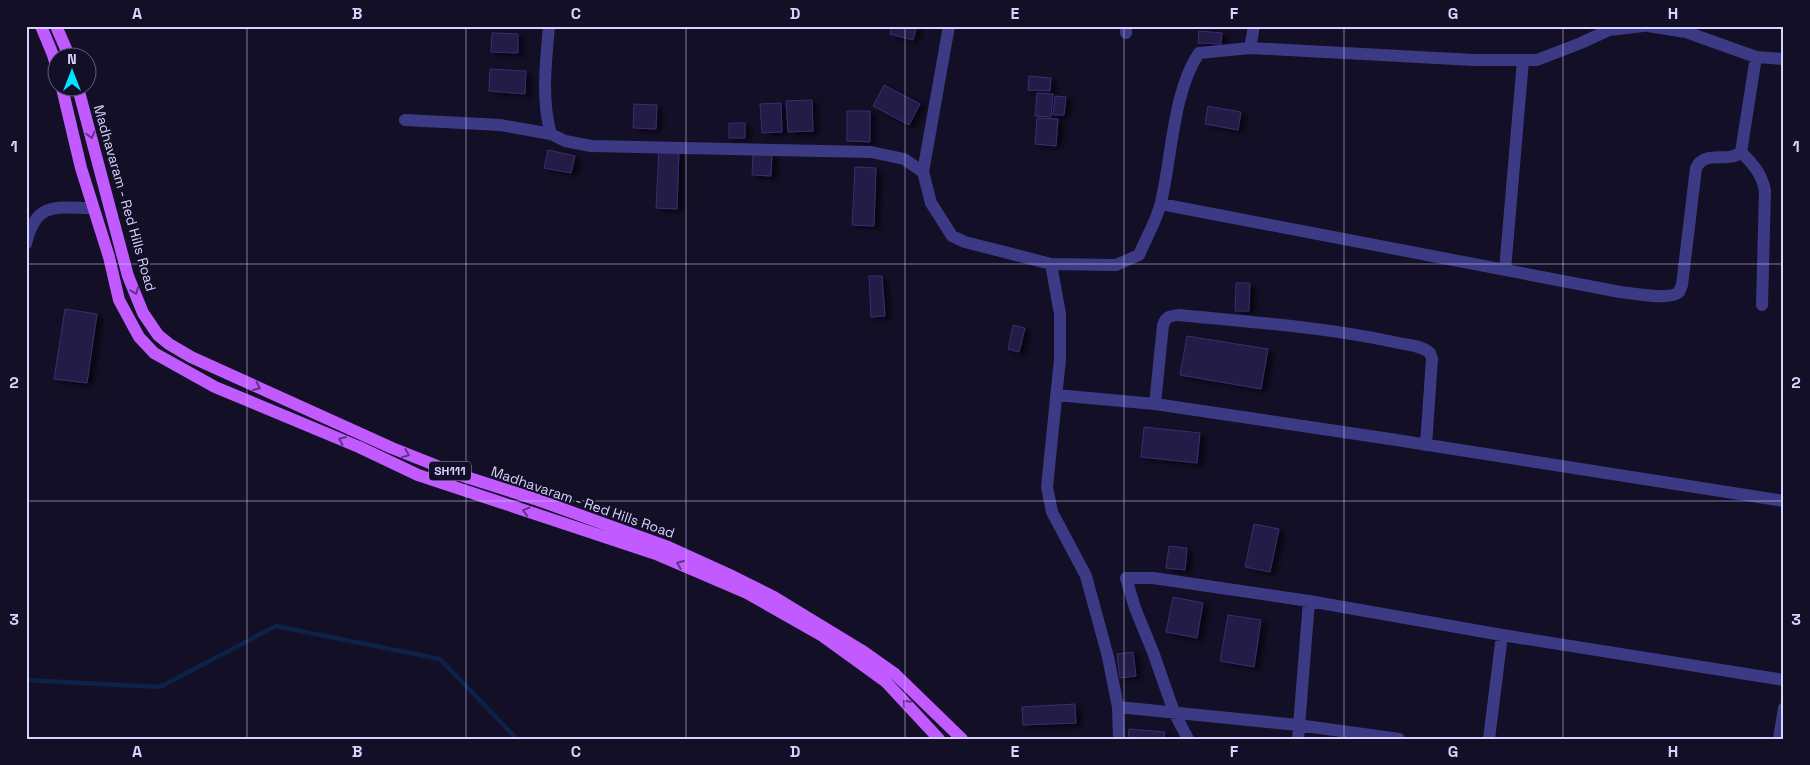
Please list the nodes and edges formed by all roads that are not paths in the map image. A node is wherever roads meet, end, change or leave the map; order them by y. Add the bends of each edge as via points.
1 (41, 26) edge
2 (56, 26) edge
3 (549, 26) edge
4 (949, 26) edge
5 (1254, 26) edge
6 (1643, 26) edge
7 (1648, 26) edge
8 (1609, 28) edge
9 (1687, 29) edge
10 (50, 48) edge
11 (66, 48) edge
12 (1250, 48) junction
13 (1756, 57) junction
14 (1784, 59) edge
15 (1523, 60) junction
16 (64, 98) edge
17 (81, 98) edge
18 (405, 120) dead end
19 (551, 134) junction
20 (1741, 152) junction
21 (924, 172) junction
22 (1161, 204) junction
23 (93, 208) junction
24 (26, 244) edge
25 (1051, 264) junction
26 (1505, 270) junction
27 (1762, 305) dead end
28 (1056, 395) junction
29 (1155, 404) junction
30 (1426, 444) junction
31 (1784, 501) edge
32 (1309, 601) junction
33 (1502, 635) junction
34 (1784, 680) edge
35 (1118, 707) junction
36 (1784, 708) edge
37 (1174, 712) junction
38 (1298, 725) junction
39 (939, 739) edge
40 (962, 739) edge
41 (1120, 739) edge
42 (1188, 739) edge
43 (1298, 739) edge
44 (1399, 739) edge
45 (1489, 739) edge
46 (1779, 739) edge

1 - 10 main road
2 - 11 main road
3 - 19 street via 545,74 547,121
4 - 21 street
5 - 12 street
6 - 8 street
7 - 9 street
8 - 15 street via 1537,60
9 - 13 street
12 - 15 street
12 - 22 street via 1199,53 1190,67 1182,89
13 - 14 street
13 - 20 street
15 - 26 street
16 - 23 main road, Madhavaram - Red Hills Road / SH111
17 -> 40 main road, Madhavaram - Red Hills Road / SH111 via 128,276 143,313 169,344 392,448 668,547 741,580 820,624 888,669
18 - 19 street via 500,125
19 - 21 street via 565,141 591,146 872,152 904,159
20 - 26 street via 1738,156 1709,158 1699,162 1696,168 1682,285 1673,296 1620,292
20 - 27 street via 1755,166 1763,179 1765,191
21 - 25 street via 931,203 952,236
22 - 25 street via 1139,255 1116,265
22 - 26 street
23 - 24 street via 45,210 29,230
39 -> 23 main road, Madhavaram - Red Hills Road / SH111 via 886,682 821,635 747,593 656,554 418,475 215,387 154,353 140,337 119,300
25 - 28 street via 1060,314
28 - 29 street
28 - 35 street via 1047,487 1052,512 1086,576
29 - 30 street
29 - 30 street via 1163,324 1169,316 1300,327 1378,339 1430,353
30 - 31 street
32 - 33 street
32 - 37 street via 1153,578 1126,578
32 - 38 street
33 - 34 street
33 - 45 street
35 - 37 street
35 - 41 street
36 - 46 street
37 - 38 street
37 - 42 street
38 - 43 street
38 - 44 street

